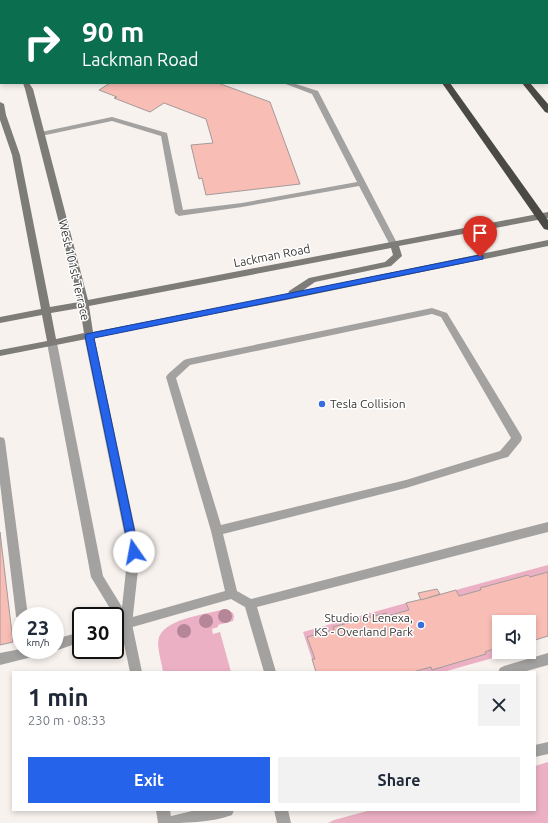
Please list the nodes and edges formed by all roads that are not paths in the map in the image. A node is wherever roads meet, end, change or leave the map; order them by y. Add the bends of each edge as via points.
1 (27, 84) edge
2 (289, 84) edge
3 (447, 84) edge
4 (527, 84) edge
5 (0, 104) edge
6 (548, 110) edge
7 (41, 134) junction
8 (362, 183) junction
9 (548, 215) edge
10 (548, 227) edge
11 (548, 243) edge
12 (394, 244) junction
13 (286, 297) junction
14 (84, 304) junction
15 (47, 311) junction
16 (0, 320) edge
17 (89, 336) junction
18 (52, 343) junction
19 (0, 353) edge
20 (0, 441) edge
21 (548, 527) edge
22 (217, 531) junction
23 (232, 594) junction
24 (250, 604) junction
25 (21, 607) edge
26 (111, 607) edge
27 (124, 607) edge
28 (124, 625) edge
29 (124, 638) edge
30 (12, 656) edge
31 (0, 659) edge
32 (548, 659) edge
33 (136, 671) edge
34 (270, 671) edge
35 (507, 671) edge
36 (548, 748) edge
37 (536, 751) edge
38 (163, 811) edge
39 (222, 811) edge
40 (281, 811) edge
41 (166, 823) edge
42 (284, 823) edge

1 - 7 main road, West 101st Terrace
2 - 8 street via 315,93
3 - 10 highway
4 - 6 highway
5 - 15 main road, West 101st Terrace via 16,156
7 - 8 street via 112,119 164,135 179,213 242,205
7 - 14 main road, West 101st Terrace
8 - 12 street
9 - 12 main road, Lackman Road
11 - 13 main road
12 - 13 main road via 398,256 388,264 312,280
12 - 14 main road, Lackman Road
13 - 17 main road
14 - 15 main road, Lackman Road
14 - 17 main road, West 101st Terrace
15 - 16 main road, Lackman Road
15 - 18 main road, West 101st Terrace
17 - 18 main road
17 - 27 street, West 101st Terrace via 134,552
18 - 19 main road
18 - 26 street, West 101st Terrace via 97,577
20 - 25 street
21 - 24 street
22 - 22 street via 171,377 187,362 432,311 444,315 517,438 504,454 414,482
22 - 23 street
23 - 24 street
23 - 28 street
24 - 34 street
29 - 33 street, West 101st Terrace
30 - 31 street
32 - 35 street
36 - 37 street
38 - 41 street
39 - 41 street
40 - 42 street

